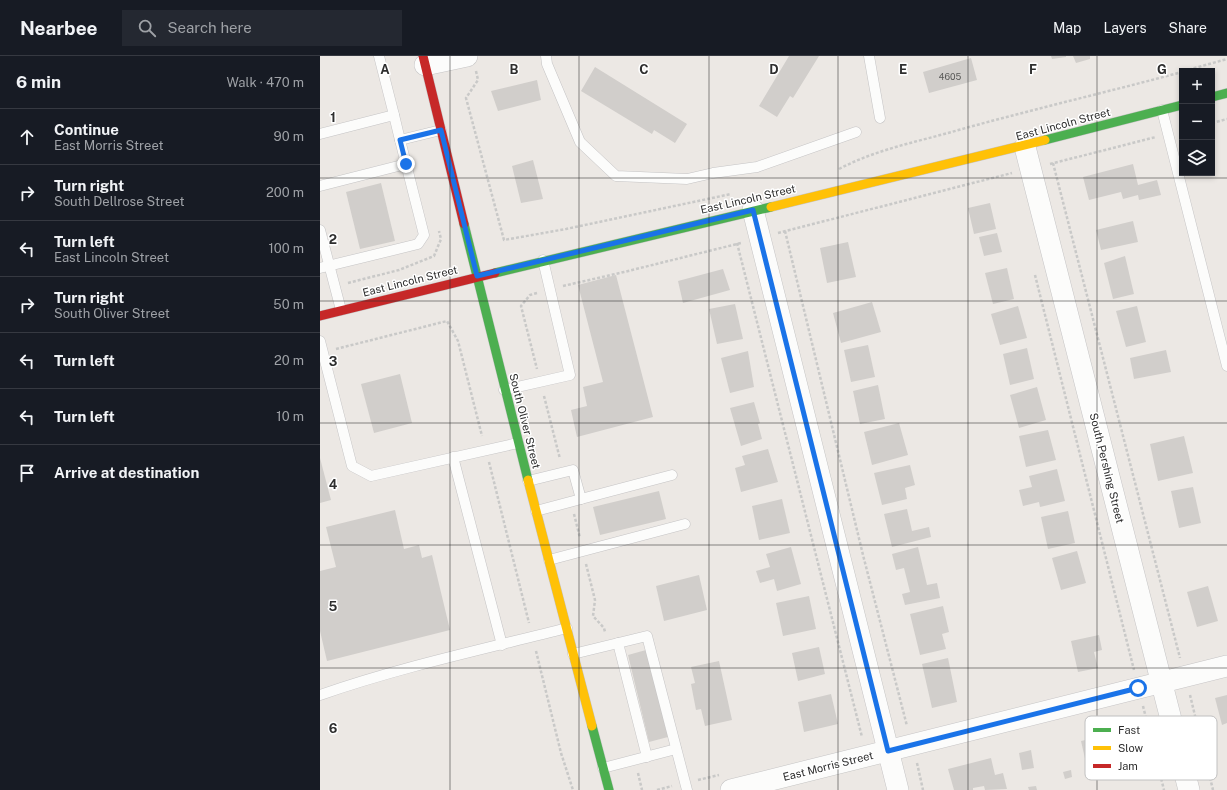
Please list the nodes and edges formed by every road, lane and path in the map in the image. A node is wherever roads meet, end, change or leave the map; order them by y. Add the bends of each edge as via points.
1 (379, 56) edge
2 (546, 56) edge
3 (869, 56) edge
4 (1227, 59) edge
5 (424, 61) edge
6 (471, 62) edge
7 (1194, 68) edge
8 (1179, 72) edge
9 (1227, 93) edge
10 (1215, 96) edge
11 (1179, 106) edge
12 (1162, 110) junction
13 (394, 115) junction
14 (880, 118) dead end
15 (1227, 119) edge
16 (1215, 122) edge
17 (441, 130) junction
18 (856, 132) dead end
19 (320, 134) edge
20 (1168, 134) junction
21 (400, 140) junction
22 (1025, 147) junction
23 (1053, 163) junction
24 (406, 164) junction
25 (1030, 169) junction
26 (838, 170) dead end
27 (1010, 174) junction
28 (1012, 182) dead end
29 (320, 186) edge
30 (733, 194) dead end
31 (753, 210) junction
32 (320, 230) edge
33 (785, 231) junction
34 (760, 238) junction
35 (737, 243) junction
36 (543, 260) junction
37 (325, 267) edge
38 (1035, 274) dead end
39 (477, 276) junction
40 (550, 289) junction
41 (521, 306) dead end
42 (340, 310) junction
43 (320, 316) edge
44 (320, 341) edge
45 (323, 352) junction
46 (1227, 366) edge
47 (504, 390) junction
48 (518, 443) junction
49 (486, 450) junction
50 (454, 457) junction
51 (672, 475) dead end
52 (528, 481) junction
53 (581, 499) junction
54 (536, 511) junction
55 (684, 524) dead end
56 (548, 560) junction
57 (567, 628) junction
58 (532, 637) junction
59 (618, 643) junction
60 (502, 645) junction
61 (573, 654) junction
62 (1227, 666) edge
63 (1185, 676) junction
64 (1162, 682) junction
65 (1138, 688) junction
66 (320, 695) edge
67 (1145, 716) edge
68 (1170, 716) edge
69 (1195, 716) edge
70 (912, 745) junction
71 (676, 749) junction
72 (888, 751) junction
73 (867, 756) junction
74 (647, 757) junction
75 (603, 768) junction
76 (1161, 780) edge
77 (1186, 780) edge
78 (1211, 780) edge
79 (573, 790) edge
80 (609, 790) edge
81 (687, 790) edge
82 (731, 790) edge
83 (898, 790) edge
84 (923, 790) edge
85 (1164, 790) edge
86 (1188, 790) edge
87 (1213, 790) edge

1 - 13 lane
2 - 18 lane via 547,64 580,142 616,176 686,179 757,167
3 - 14 lane
4 - 7 path
5 - 6 street
5 - 17 street, South Oliver Street
6 - 30 path via 478,80 466,98 504,240
8 - 26 path via 869,155
9 - 10 street
11 - 12 street, East Lincoln Street
12 - 20 lane
12 - 22 street, East Lincoln Street
13 - 19 lane
13 - 21 lane
15 - 16 path
17 - 21 lane
17 - 39 street, South Oliver Street
20 - 23 path
20 - 46 lane
21 - 24 lane
22 - 25 street, South Pershing Street
22 - 31 street, East Lincoln Street
23 - 25 path
23 - 63 path
24 - 29 lane
24 - 37 lane via 424,235 418,244
25 - 27 path
25 - 64 street, South Pershing Street
27 - 28 path
27 - 33 path
31 - 34 street
31 - 36 street, East Lincoln Street
32 - 37 lane
33 - 34 path
33 - 70 path via 861,547
34 - 35 path
34 - 72 street
35 - 40 path
35 - 73 path
36 - 39 street, East Lincoln Street
36 - 40 lane
37 - 42 lane
38 - 65 path
39 - 42 street, East Lincoln Street
39 - 47 street, South Oliver Street
40 - 41 path via 530,295
40 - 47 lane via 570,375
42 - 43 street, East Lincoln Street
44 - 45 lane
45 - 49 path via 447,322 458,341
45 - 50 lane via 352,466 371,476
47 - 48 street, South Oliver Street
48 - 49 lane
48 - 52 street, South Oliver Street
49 - 50 lane
49 - 58 path
50 - 60 lane
51 - 53 lane
52 - 53 lane via 573,470
52 - 54 street, South Oliver Street
53 - 54 lane
54 - 56 street, South Oliver Street
55 - 56 lane
56 - 57 street, South Oliver Street
57 - 58 lane
57 - 61 street, South Oliver Street
58 - 60 lane
58 - 79 path via 561,753
59 - 61 lane
59 - 71 lane via 648,636 667,724
59 - 74 lane via 628,669
60 - 66 lane via 396,671
61 - 75 street, South Oliver Street
62 - 63 street, East Morris Street
63 - 64 street, East Morris Street
63 - 69 path
64 - 65 street, East Morris Street
64 - 68 street, South Pershing Street
65 - 67 path
65 - 70 street, East Morris Street
70 - 72 street, East Morris Street
70 - 84 path
71 - 74 lane
71 - 81 lane
72 - 73 street, East Morris Street
72 - 83 street
73 - 82 street, East Morris Street
74 - 75 lane
75 - 80 street, South Oliver Street
76 - 85 path
77 - 86 street, South Pershing Street
78 - 87 path

